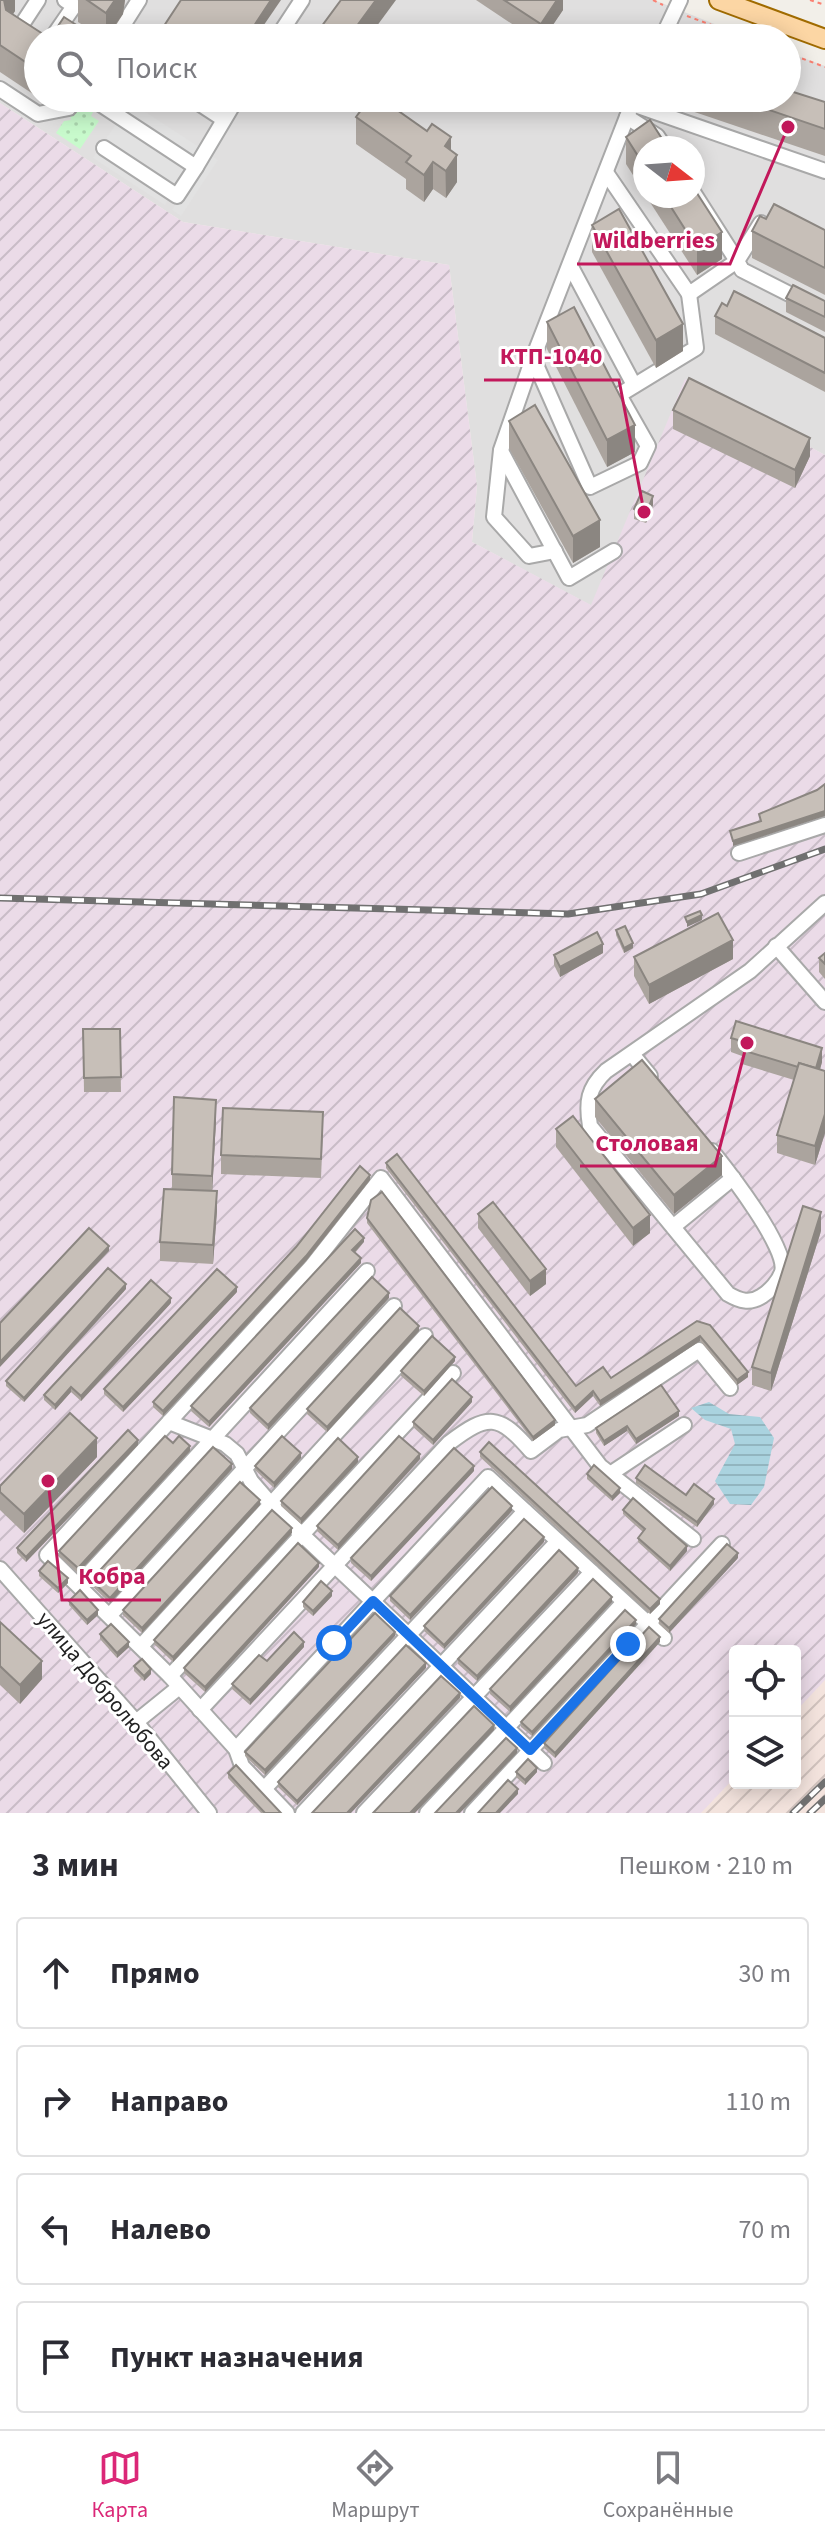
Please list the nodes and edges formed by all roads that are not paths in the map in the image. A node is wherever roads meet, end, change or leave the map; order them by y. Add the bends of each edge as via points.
1 (37, 0) edge
2 (65, 0) edge
3 (139, 0) edge
4 (302, 0) edge
5 (719, 0) edge
6 (67, 24) edge
7 (124, 24) edge
8 (286, 24) edge
9 (784, 24) edge
10 (801, 30) edge
11 (24, 32) edge
12 (825, 39) edge
13 (0, 89) edge
14 (24, 105) edge
15 (112, 112) edge
16 (212, 112) edge
17 (228, 112) edge
18 (629, 112) edge
19 (636, 112) edge
20 (649, 112) edge
21 (223, 119) junction
22 (657, 136) edge
23 (104, 148) dead end
24 (196, 167) junction
25 (825, 171) edge
26 (607, 174) junction
27 (703, 208) edge
28 (777, 224) edge
29 (737, 261) junction
30 (570, 265) junction
31 (689, 294) junction
32 (825, 312) edge
33 (533, 358) junction
34 (634, 385) junction
35 (501, 450) junction
36 (555, 551) junction
37 (614, 551) dead end
38 (825, 825) edge
39 (739, 853) dead end
40 (825, 903) edge
41 (776, 946) junction
42 (825, 1002) edge
43 (632, 1054) junction
44 (660, 1088) edge
45 (706, 1144) edge
46 (733, 1178) junction
47 (674, 1226) junction
48 (367, 1271) dead end
49 (394, 1306) dead end
50 (425, 1336) dead end
51 (453, 1373) dead end
52 (730, 1388) dead end
53 (169, 1422) junction
54 (684, 1425) dead end
55 (571, 1427) junction
56 (212, 1439) junction
57 (245, 1468) junction
58 (610, 1474) junction
59 (271, 1503) junction
60 (525, 1511) junction
61 (303, 1534) junction
62 (693, 1539) dead end
63 (558, 1541) junction
64 (722, 1544) edge
65 (335, 1564) junction
66 (0, 1569) edge
67 (592, 1572) junction
68 (79, 1584) junction
69 (373, 1601) junction
70 (624, 1602) junction
71 (110, 1615) junction
72 (648, 1623) junction
73 (408, 1635) junction
74 (664, 1638) dead end
75 (141, 1646) junction
76 (441, 1666) junction
77 (174, 1682) junction
78 (474, 1697) junction
79 (200, 1710) junction
80 (136, 1722) junction
81 (507, 1728) junction
82 (236, 1749) junction
83 (530, 1750) junction
84 (544, 1763) dead end
85 (264, 1789) junction
86 (209, 1813) edge
87 (287, 1813) edge
88 (303, 1813) edge
89 (364, 1813) edge
90 (427, 1813) edge
91 (472, 1813) edge

1 - 11 street via 19,29
2 - 6 street via 74,6
3 - 7 street
4 - 8 street
5 - 9 main road
10 - 12 main road
13 - 14 street
15 - 24 street
16 - 21 street
17 - 21 street
18 - 26 street
19 - 22 street
20 - 25 street
21 - 24 street
23 - 24 street via 177,196
26 - 30 street
26 - 31 street
27 - 29 street
28 - 29 street via 765,218
29 - 31 street
29 - 32 street via 742,270
30 - 33 street
30 - 34 street
31 - 34 street via 696,348
33 - 34 street via 590,487 640,463 648,446 619,395
33 - 35 street
35 - 36 street
35 - 36 street via 494,517 529,556
36 - 37 street via 569,578
38 - 39 street
40 - 41 street
41 - 42 street
41 - 43 street via 750,971
43 - 44 street
43 - 47 street via 593,1083 586,1105 590,1126
45 - 46 street
46 - 47 street
46 - 47 street via 770,1232 782,1261 783,1271 765,1294 745,1302 728,1294
48 - 56 street
49 - 57 street
50 - 59 street
51 - 61 street
52 - 55 street via 699,1350 587,1425
53 - 55 street via 311,1267 381,1178
53 - 56 street
53 - 68 street via 47,1555
54 - 58 street
55 - 58 street
55 - 65 street via 531,1451 509,1426 491,1421 470,1427
56 - 57 street via 237,1454
56 - 68 street
57 - 59 street
57 - 71 street
58 - 62 street
59 - 61 street
59 - 75 street
60 - 63 street
60 - 69 street via 488,1477
60 - 73 street
61 - 65 street
61 - 77 street
63 - 67 street
63 - 76 street
64 - 72 street
65 - 69 street
65 - 79 street
66 - 80 street, улица Добролюбова
67 - 70 street
67 - 78 street
68 - 71 street
69 - 73 street
69 - 82 street
70 - 72 street
70 - 81 street
71 - 75 street
72 - 74 street
72 - 83 street
73 - 76 street
73 - 85 street
75 - 77 street
76 - 78 street
76 - 88 street
77 - 79 street
77 - 80 street
78 - 81 street
78 - 89 street
79 - 82 street
80 - 86 street, улица Добролюбова
81 - 83 street
81 - 90 street
82 - 85 street via 242,1766
83 - 84 street
83 - 91 street
85 - 87 street

